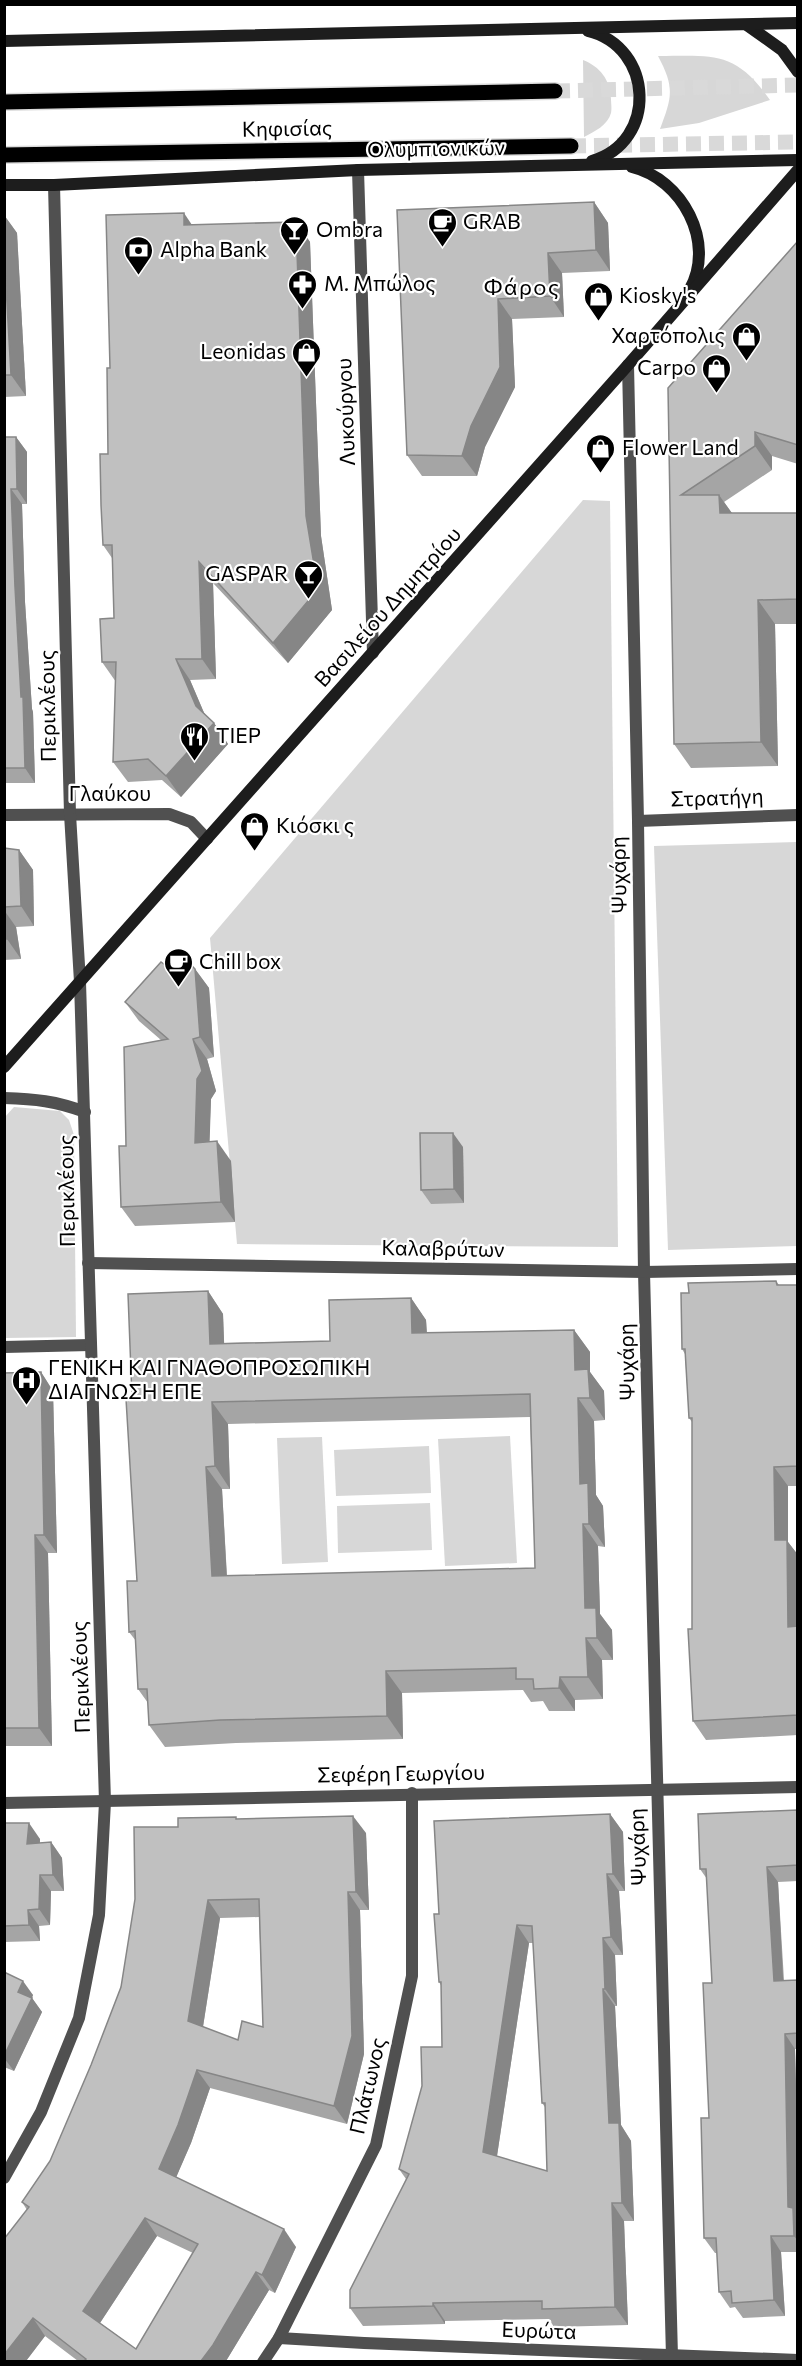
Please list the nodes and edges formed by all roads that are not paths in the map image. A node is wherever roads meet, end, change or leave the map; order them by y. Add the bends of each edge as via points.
1 (798, 23) edge
2 (747, 26) junction
3 (574, 29) junction
4 (4, 41) edge
5 (798, 72) edge
6 (555, 91) tunnel mouth
7 (4, 102) edge
8 (571, 146) tunnel mouth
9 (4, 154) edge
10 (798, 160) edge
11 (579, 165) junction
12 (620, 165) junction
13 (358, 170) junction
14 (798, 171) edge
15 (4, 185) edge
16 (54, 185) junction
17 (684, 300) junction
18 (628, 365) junction
19 (373, 653) junction
20 (70, 814) junction
21 (4, 815) edge
22 (798, 815) edge
23 (638, 821) junction
24 (207, 839) junction
25 (80, 982) junction
26 (4, 1067) edge
27 (4, 1098) edge
28 (84, 1112) junction
29 (88, 1263) junction
30 (798, 1269) edge
31 (644, 1272) junction
32 (90, 1345) junction
33 (4, 1347) edge
34 (798, 1787) edge
35 (656, 1789) junction
36 (412, 1793) junction
37 (105, 1802) junction
38 (4, 1803) edge
39 (4, 2178) edge
40 (279, 2338) junction
41 (672, 2357) junction
42 (798, 2360) edge
43 (263, 2361) edge

1 - 2 street
2 - 3 street
2 - 5 street via 782,50
3 - 4 street
3 - 11 street via 599,34 620,49 635,69 640,95 636,120 624,142 604,158
6 - 7 main road, Κηφισίας
8 - 9 main road, Κηφισίας
10 - 12 street, Ολυμπιονικών
11 - 12 street, Ολυμπιονικών
11 - 13 street, Ολυμπιονικών
12 - 17 street via 658,178 690,214 698,244 698,263
13 - 16 street, Ολυμπιονικών
13 - 19 street, Λυκούργου
14 - 17 street, Βασιλείου Δημητρίου
15 - 16 street, Ολυμπιονικών
16 - 20 street, Περικλέους
17 - 18 street, Βασιλείου Δημητρίου
18 - 19 street, Βασιλείου Δημητρίου
18 - 23 street, Ψυχάρη
19 - 24 street, Βασιλείου Δημητρίου
20 - 21 street, Γλαύκου
20 - 24 street, Γλαύκου via 169,814 191,822
20 - 25 street, Περικλέους
22 - 23 street, Στρατήγη
23 - 31 street, Ψυχάρη
24 - 25 street, Βασιλείου Δημητρίου
25 - 26 street, Βασιλείου Δημητρίου
25 - 28 street, Περικλέους
27 - 28 street via 59,1102
28 - 29 street, Περικλέους
29 - 31 street, Καλαβρύτων
29 - 32 street, Περικλέους
30 - 31 street, Καλαβρύτων
31 - 35 street, Ψυχάρη
32 - 33 street
32 - 37 street, Περικλέους
34 - 35 street, Σεφέρη Γεωργίου
35 - 36 street, Σεφέρη Γεωργίου
35 - 41 street, Ψυχάρη
36 - 37 street, Σεφέρη Γεωργίου
36 - 40 street, Πλάτωνος via 412,1976 376,2145
37 - 38 street, Σεφέρη Γεωργίου
37 - 39 street, Περικλέους via 99,1915 79,2018 41,2112
40 - 41 street, Ευρώτα
40 - 43 street, Πλάτωνος
41 - 42 street, Ευρώτα

